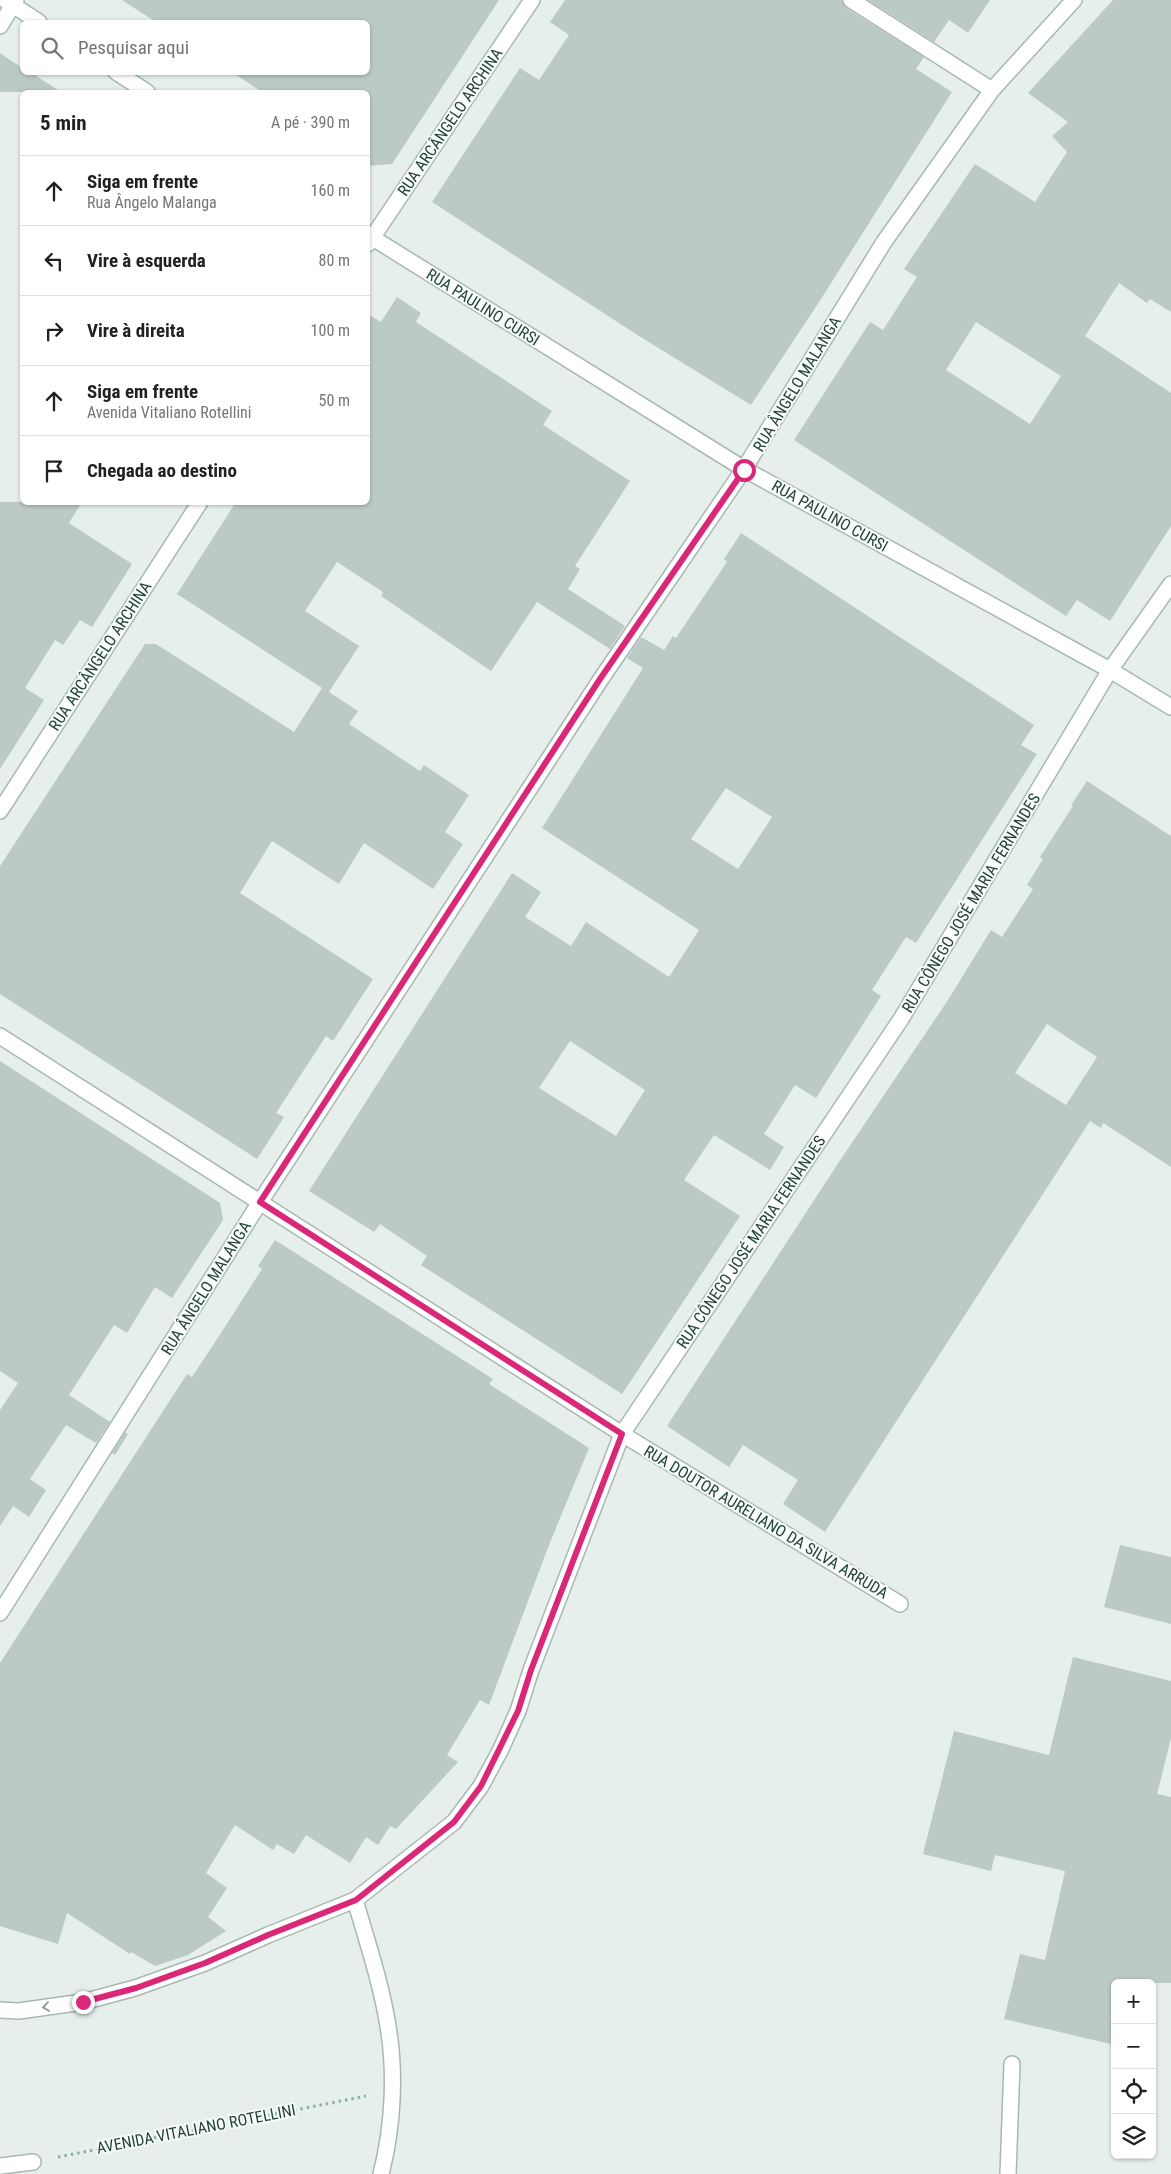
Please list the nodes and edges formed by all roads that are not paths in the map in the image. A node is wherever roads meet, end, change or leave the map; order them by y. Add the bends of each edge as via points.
1 (532, 0) edge
2 (851, 0) edge
3 (1074, 0) edge
4 (11, 2) edge
5 (36, 20) edge
6 (0, 26) edge
7 (121, 75) edge
8 (144, 90) edge
9 (992, 90) junction
10 (370, 238) edge
11 (370, 240) edge
12 (744, 470) junction
13 (198, 505) edge
14 (1171, 584) edge
15 (1110, 670) junction
16 (1171, 708) edge
17 (0, 810) edge
18 (0, 1036) edge
19 (260, 1202) junction
20 (622, 1434) junction
21 (900, 1604) dead end
22 (0, 1613) edge
23 (356, 1900) junction
24 (0, 2010) edge
25 (1012, 2064) dead end
26 (33, 2162) road end
27 (0, 2166) edge
28 (381, 2174) edge
29 (1008, 2174) edge

1 - 10 street, RUA ARCÂNGELO ARCHINA
2 - 9 street
3 - 9 street, RUA ÂNGELO MALANGA
4 - 5 street
4 - 6 street
7 - 8 street
9 - 12 street, RUA ÂNGELO MALANGA via 884,242
11 - 12 street, RUA PAULINO CURSI
12 - 15 street, RUA PAULINO CURSI
12 - 19 street, RUA ÂNGELO MALANGA via 600,679
13 - 17 street, RUA ARCÂNGELO ARCHINA
14 - 15 street, RUA CÔNEGO JOSÉ MARIA FERNANDES
15 - 16 street, RUA PAULINO CURSI
15 - 20 street, RUA CÔNEGO JOSÉ MARIA FERNANDES via 901,1019
18 - 19 street, RUA DOUTOR AURELIANO DA SILVA ARRUDA
19 - 20 street, RUA DOUTOR AURELIANO DA SILVA ARRUDA
19 - 22 street, RUA ÂNGELO MALANGA
20 - 21 street, RUA DOUTOR AURELIANO DA SILVA ARRUDA
20 - 23 street, RUA CÔNEGO JOSÉ MARIA FERNANDES via 518,1711 481,1786 454,1822
23 -> 24 street via 136,1988 83,2002 19,2011
23 - 28 street via 388,2026 392,2090
25 - 29 street
26 - 27 street

